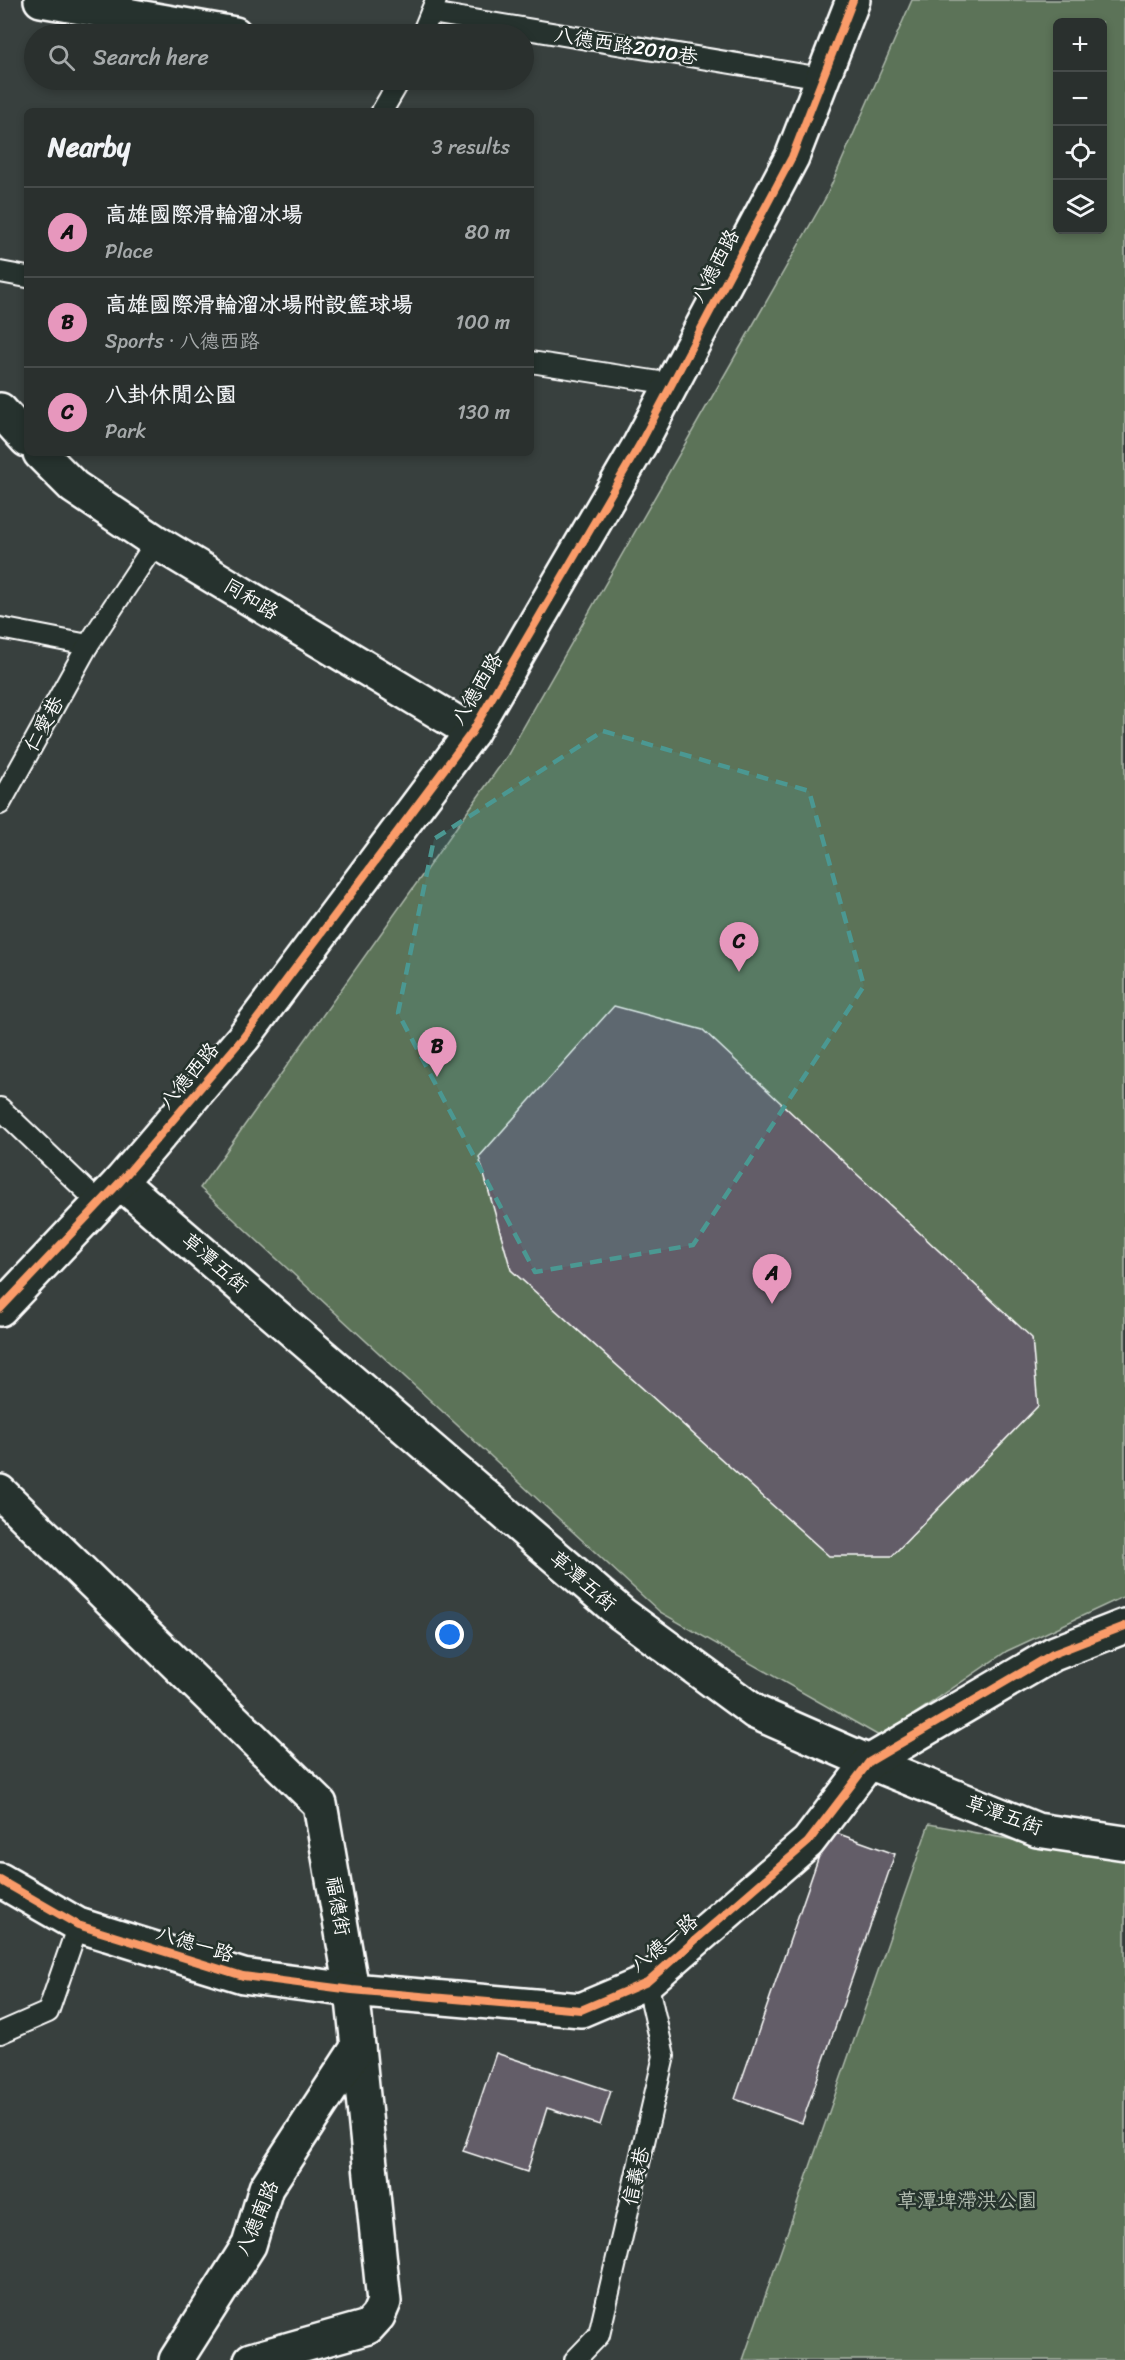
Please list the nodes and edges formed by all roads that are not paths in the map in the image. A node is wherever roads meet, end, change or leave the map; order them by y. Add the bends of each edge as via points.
1 (41, 0) edge
2 (853, 0) edge
3 (433, 7) edge
4 (178, 24) edge
5 (426, 24) edge
6 (526, 24) edge
7 (534, 25) edge
8 (822, 78) junction
9 (394, 90) edge
10 (383, 108) edge
11 (0, 272) edge
12 (24, 276) edge
13 (534, 362) edge
14 (672, 384) junction
15 (0, 410) edge
16 (24, 437) edge
17 (43, 456) edge
18 (156, 542) junction
19 (0, 628) edge
20 (88, 645) junction
21 (472, 732) junction
22 (0, 804) edge
23 (0, 1108) edge
24 (110, 1192) junction
25 (0, 1309) edge
26 (0, 1492) edge
27 (1125, 1626) edge
28 (869, 1762) junction
29 (1125, 1843) edge
30 (0, 1880) edge
31 (78, 1925) junction
32 (647, 1982) junction
33 (352, 1990) junction
34 (0, 2033) edge
35 (358, 2047) junction
36 (176, 2360) edge
37 (251, 2360) edge
38 (575, 2360) edge

1 - 4 street
2 - 8 street, 八德西路
3 - 5 lane
3 - 6 lane, 八德西路2010巷
7 - 8 lane, 八德西路2010巷
8 - 14 street, 八德西路 via 792,157
9 - 10 lane
11 - 12 lane
13 - 14 lane
14 - 21 street, 八德西路
15 - 16 street
17 - 18 street, 同和路 via 74,487
18 - 20 lane, 仁愛巷
18 - 21 street, 同和路
19 - 20 lane
20 - 22 lane, 仁愛巷
21 - 24 street, 八德西路 via 243,1038
23 - 24 lane
24 - 25 street, 八德西路
24 - 28 street, 草潭五街 via 622,1614 755,1712
26 - 33 street, 福德街 via 320,1804
27 - 28 street, 八德一路 via 1053,1654
28 - 29 street, 草潭五街 via 1037,1830
28 - 32 street, 八德一路 via 808,1842
30 - 31 street, 八德一路
31 - 33 street, 八德一路 via 243,1976
31 - 34 lane via 48,2012
32 - 33 street, 八德一路 via 581,2010
32 - 38 lane, 信義巷 via 664,2056 599,2335
33 - 35 street, 福德街
35 - 36 street, 八德南路 via 266,2188 249,2245
35 - 37 street, 福德街 via 384,2302 368,2326

